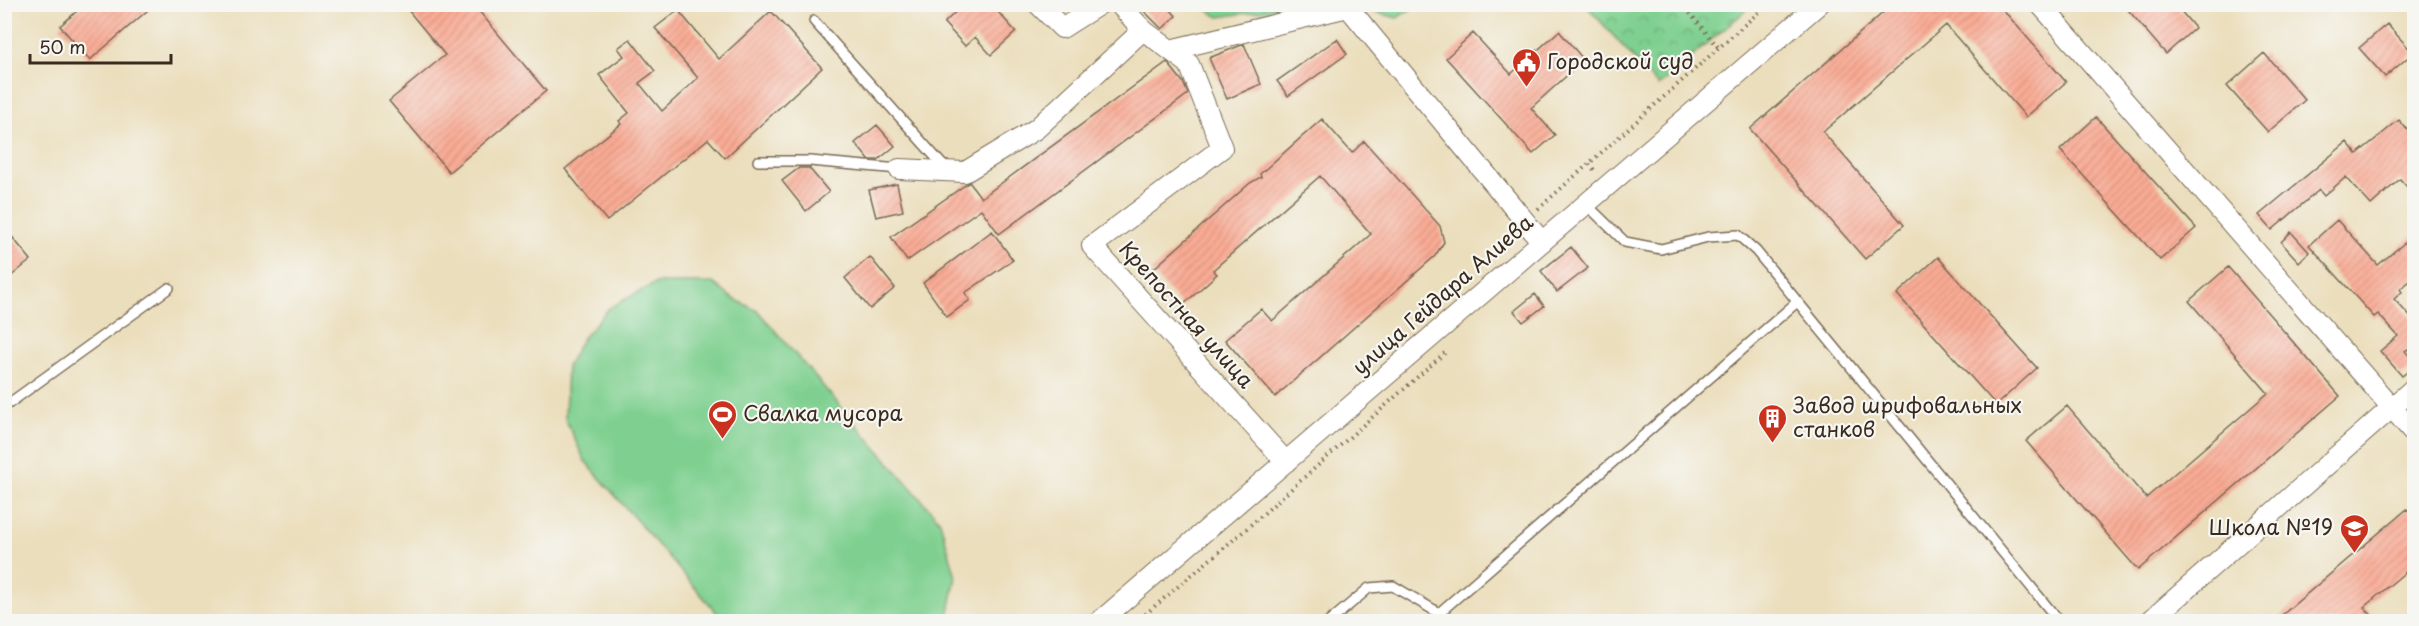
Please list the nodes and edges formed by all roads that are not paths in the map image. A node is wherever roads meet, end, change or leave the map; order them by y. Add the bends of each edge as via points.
1 (1038, 4) edge
2 (1100, 4) edge
3 (1119, 4) edge
4 (1819, 4) edge
5 (2040, 4) edge
6 (814, 21) dead end
7 (1143, 30) junction
8 (1170, 50) junction
9 (758, 161) dead end
10 (899, 169) joint
11 (949, 172) junction
12 (1586, 204) junction
13 (1542, 242) junction
14 (169, 288) dead end
15 (1797, 302) junction
16 (2415, 388) edge
17 (4, 407) edge
18 (2392, 407) junction
19 (2415, 433) edge
20 (1286, 462) junction
21 (2054, 615) dead end
22 (1099, 621) edge
23 (1329, 621) edge
24 (2149, 621) edge

1 - 2 street via 1062,28
3 - 7 street, Крепостная улица
4 - 12 street, улица Гейдара Алиева
5 - 18 street
6 - 11 lane
7 - 8 street, Крепостная улица
7 - 11 street via 1036,129 965,172
8 - 13 street via 1348,7
8 - 20 street, Крепостная улица via 1189,64 1222,148 1092,246
9 - 10 lane
10 - 11 street
12 - 13 street, улица Гейдара Алиева
12 - 15 lane via 1625,242 1662,249 1708,237 1738,235
13 - 20 street, улица Гейдара Алиева
14 - 17 lane
15 - 21 lane
15 - 23 lane via 1439,613 1393,586 1370,588
16 - 18 street
18 - 19 street
18 - 24 street
20 - 22 street, улица Гейдара Алиева

